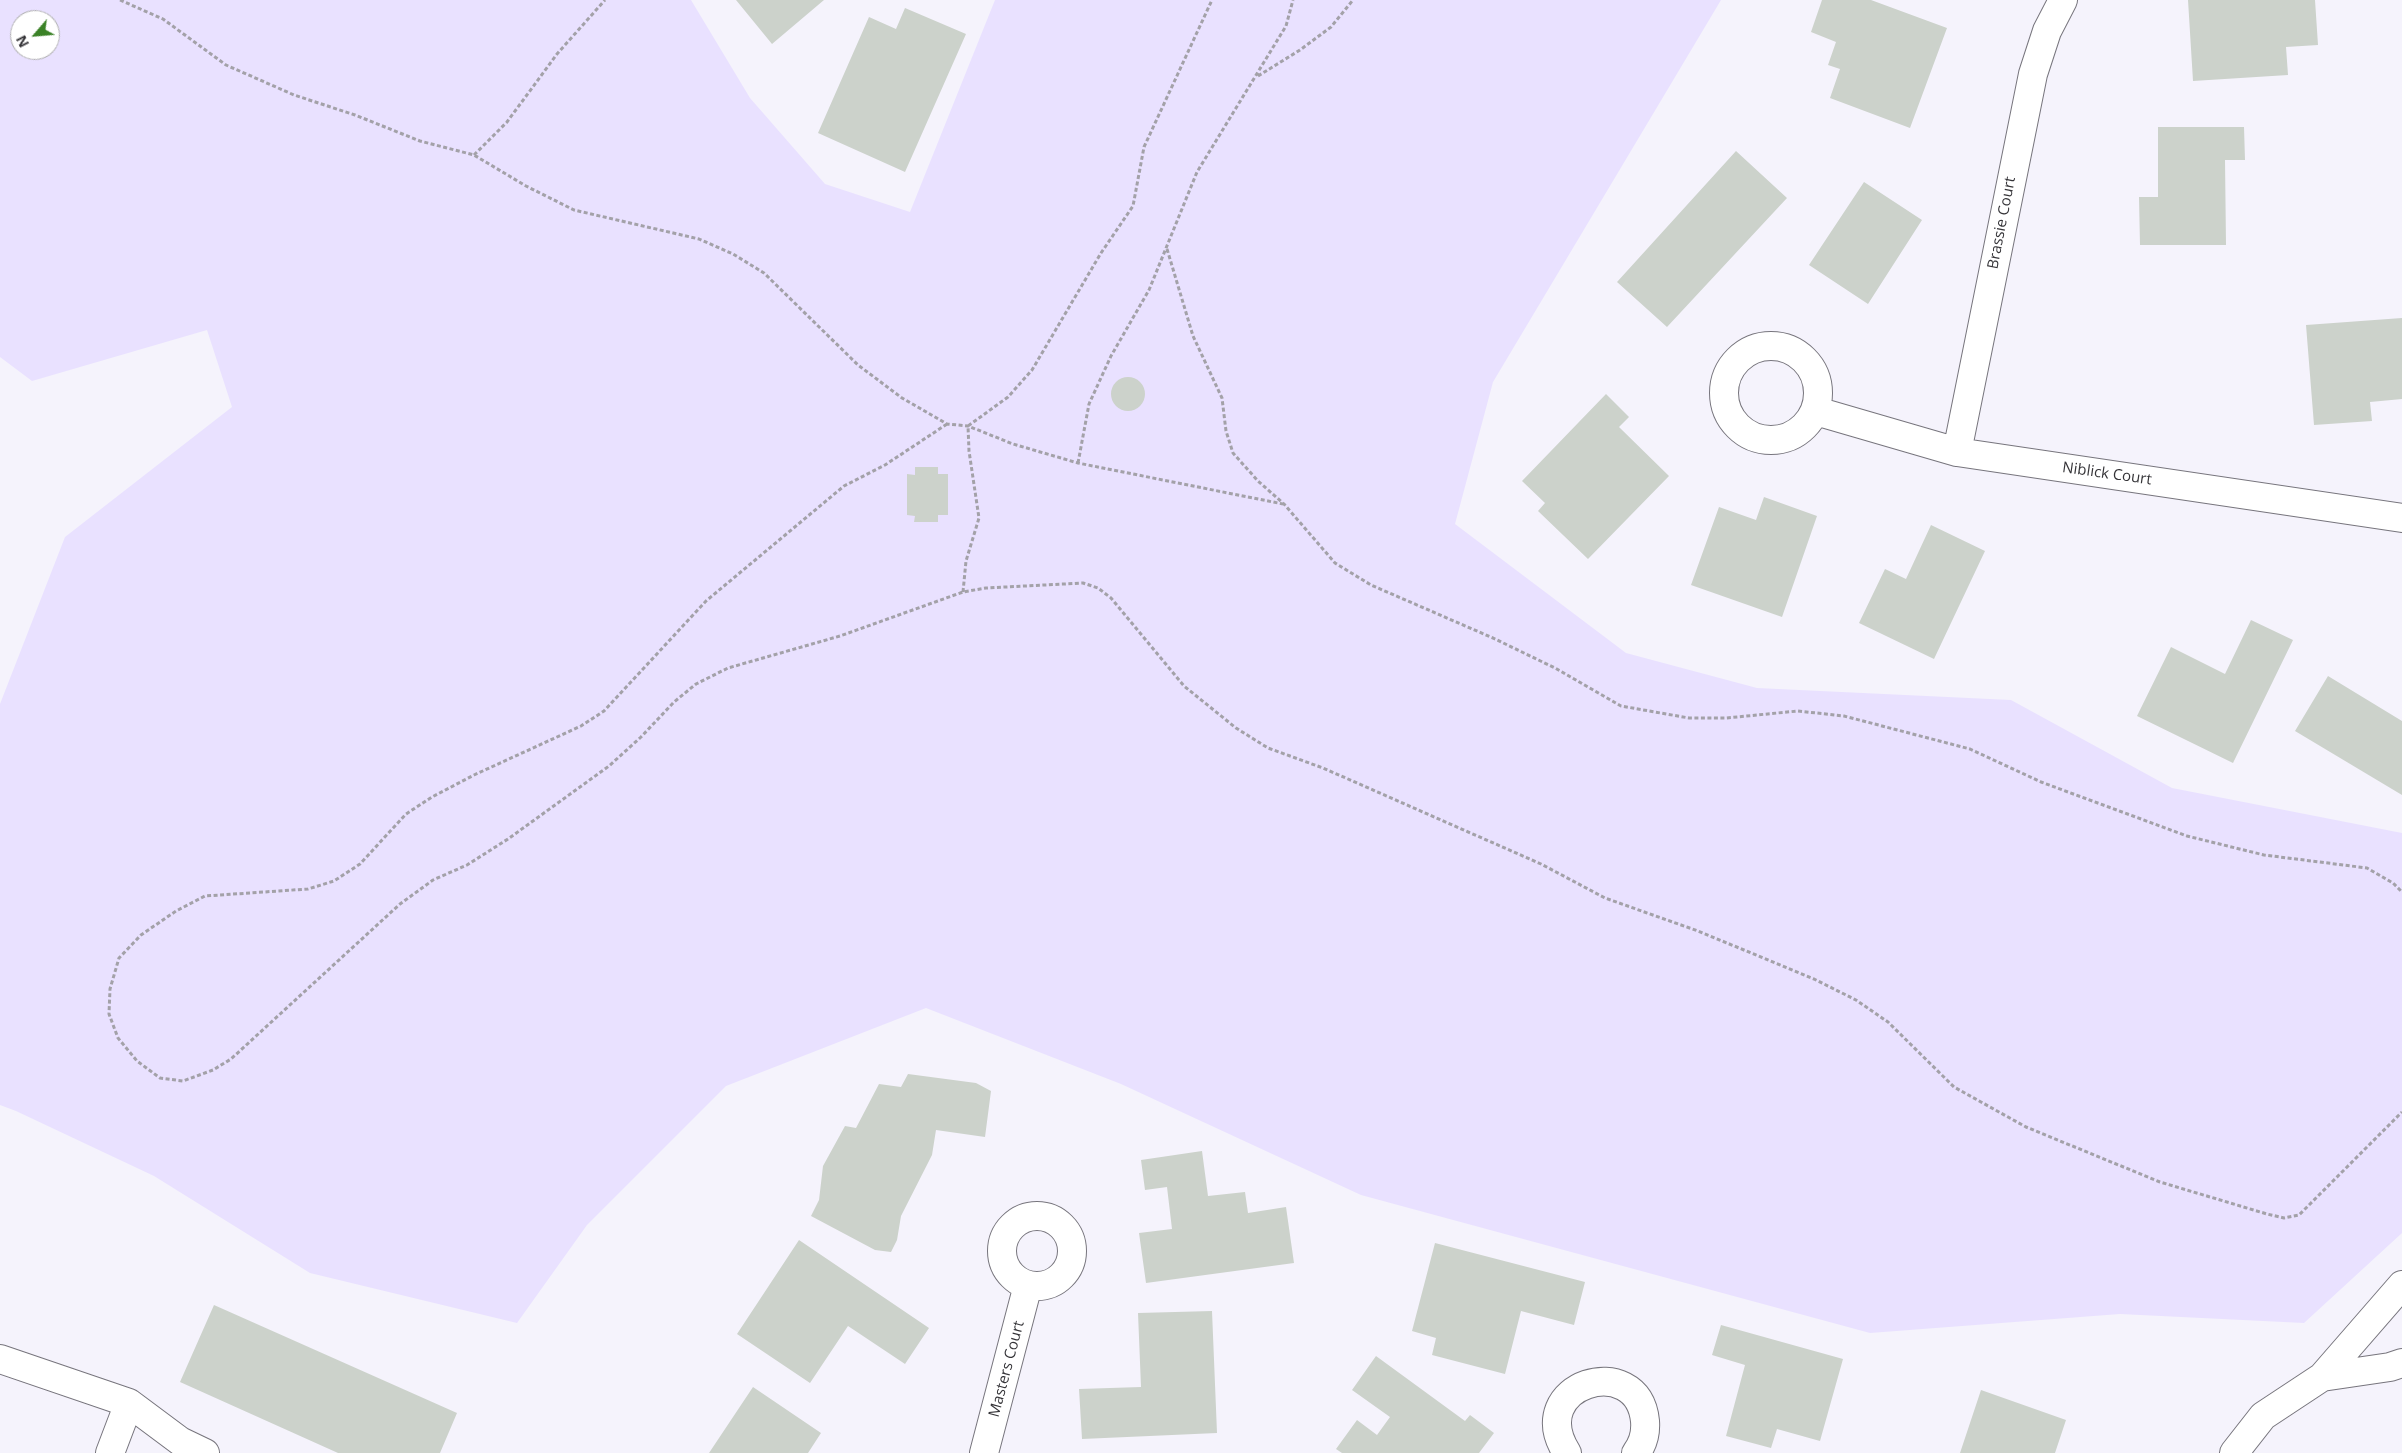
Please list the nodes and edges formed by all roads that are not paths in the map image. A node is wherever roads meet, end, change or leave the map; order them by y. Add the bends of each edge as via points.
1 (2063, 0) edge
2 (1816, 411) dead end
3 (1957, 452) junction
4 (2402, 518) edge
5 (1028, 1285) dead end
6 (2402, 1285) edge
7 (0, 1359) edge
8 (2402, 1363) edge
9 (2322, 1377) junction
10 (129, 1403) junction
11 (110, 1453) edge
12 (205, 1453) edge
13 (984, 1453) edge
14 (1566, 1453) edge
15 (1636, 1453) edge
16 (2234, 1453) edge

1 - 3 street, Brassie Court via 2047,31 2033,74
2 - 3 street, Niblick Court
3 - 4 street, Niblick Court
5 - 13 street, Masters Court
6 - 9 street
7 - 10 street
8 - 9 street
9 - 16 street via 2263,1416
10 - 11 street
10 - 12 street via 180,1441
14 - 15 street via 1558,1437 1557,1419 1562,1403 1574,1390 1589,1382 1607,1381 1624,1387 1637,1398 1644,1414 1646,1431

